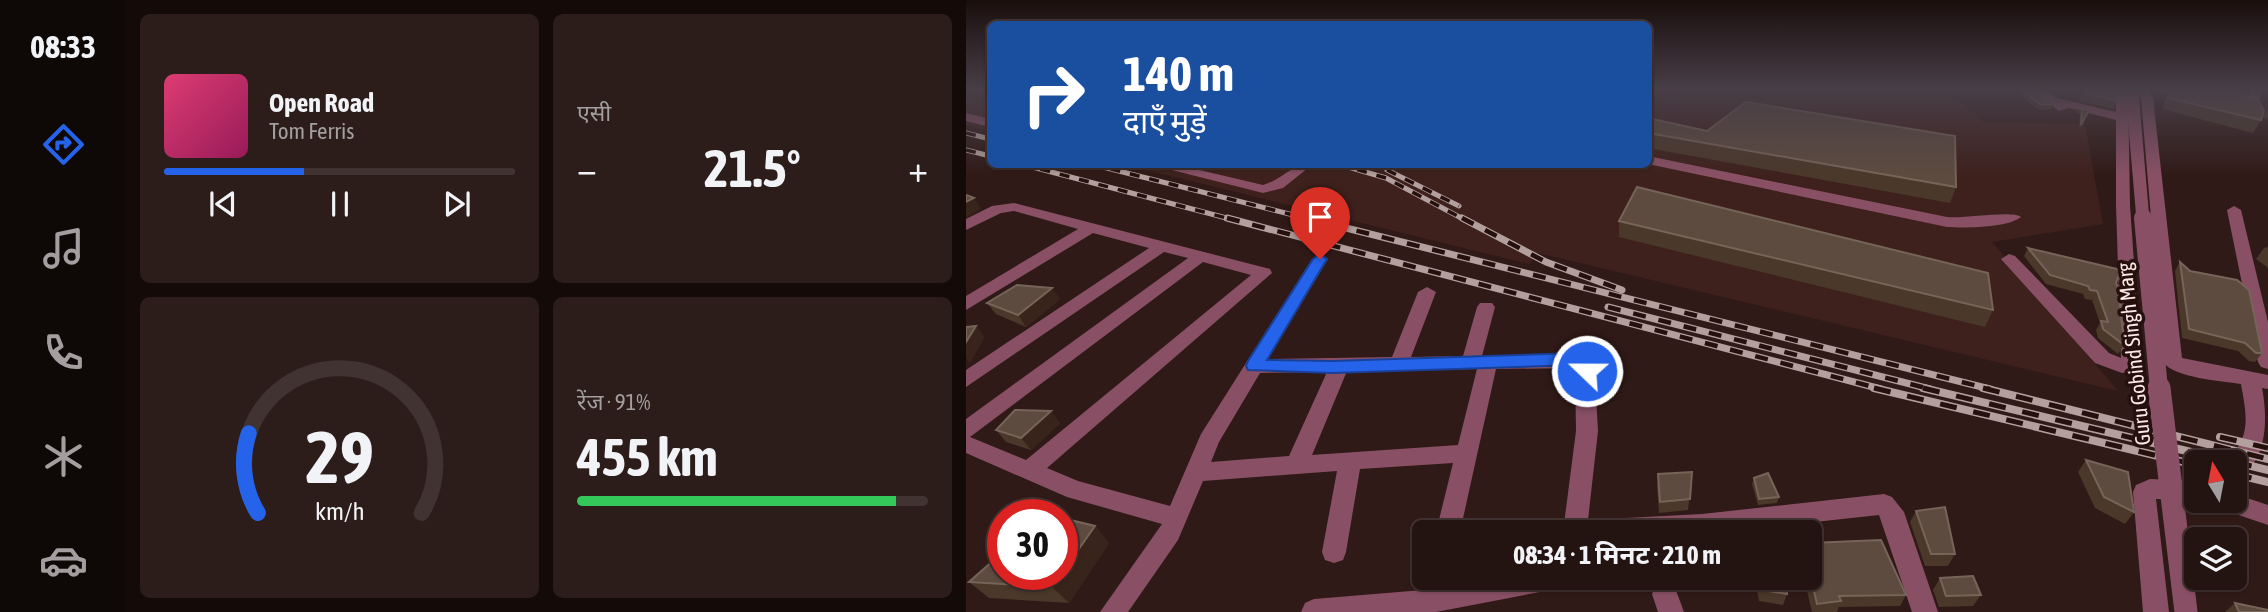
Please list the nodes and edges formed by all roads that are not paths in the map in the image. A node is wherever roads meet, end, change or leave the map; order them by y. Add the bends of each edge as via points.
1 (2121, 119) edge
2 (2134, 119) edge
3 (2149, 119) edge
4 (1652, 161) edge
5 (1171, 168) edge
6 (1301, 168) edge
7 (2234, 210) dead end
8 (2013, 217) dead end
9 (966, 225) edge
10 (1092, 227) junction
11 (1163, 246) junction
12 (1201, 256) junction
13 (1320, 259) dead end
14 (2009, 259) dead end
15 (1427, 292) dead end
16 (966, 304) edge
17 (2261, 306) edge
18 (1486, 307) dead end
19 (2268, 362) edge
20 (1480, 363) junction
21 (1398, 365) junction
22 (1254, 366) junction
23 (1339, 367) junction
24 (966, 380) edge
25 (2259, 380) edge
26 (966, 430) edge
27 (966, 444) edge
28 (1468, 453) junction
29 (2247, 455) edge
30 (1350, 463) junction
31 (1296, 466) junction
32 (1028, 471) junction
33 (1195, 472) junction
34 (2184, 490) edge
35 (2247, 508) edge
36 (2268, 515) edge
37 (1177, 517) junction
38 (1451, 520) edge
39 (1576, 520) edge
40 (1741, 520) edge
41 (1334, 552) dead end
42 (1483, 590) edge
43 (1444, 597) edge
44 (1113, 612) edge
45 (1314, 612) edge
46 (1925, 612) edge
47 (2156, 612) edge
48 (2186, 612) edge

1 - 14 street via 2131,365 2102,358
2 - 48 street, Guru Gobind Singh Marg, bridge via 2154,347
3 - 25 street via 2173,362 2182,368
4 - 8 street via 1947,222
5 - 6 street via 1263,189 1278,185
7 - 17 street
9 - 10 street via 1010,207
10 - 11 street
10 - 16 street
11 - 12 street
11 - 24 street
12 - 26 street
12 - 32 street via 1264,273
13 - 22 street
15 - 21 street
17 - 19 street
18 - 20 street
20 - 21 street
20 - 28 street
20 - 39 street via 1578,359 1586,363 1587,431
21 - 23 street
22 - 23 street
22 - 33 street
23 - 31 street
25 - 29 street via 2259,424
27 - 32 street
28 - 30 street
28 - 38 street
30 - 31 street
30 - 41 street
31 - 33 street
32 - 37 street via 1075,490
33 - 37 street
34 - 47 street via 2144,492
35 - 36 street
37 - 44 street
40 - 46 street via 1884,504 1892,512
42 - 43 street
43 - 45 street

